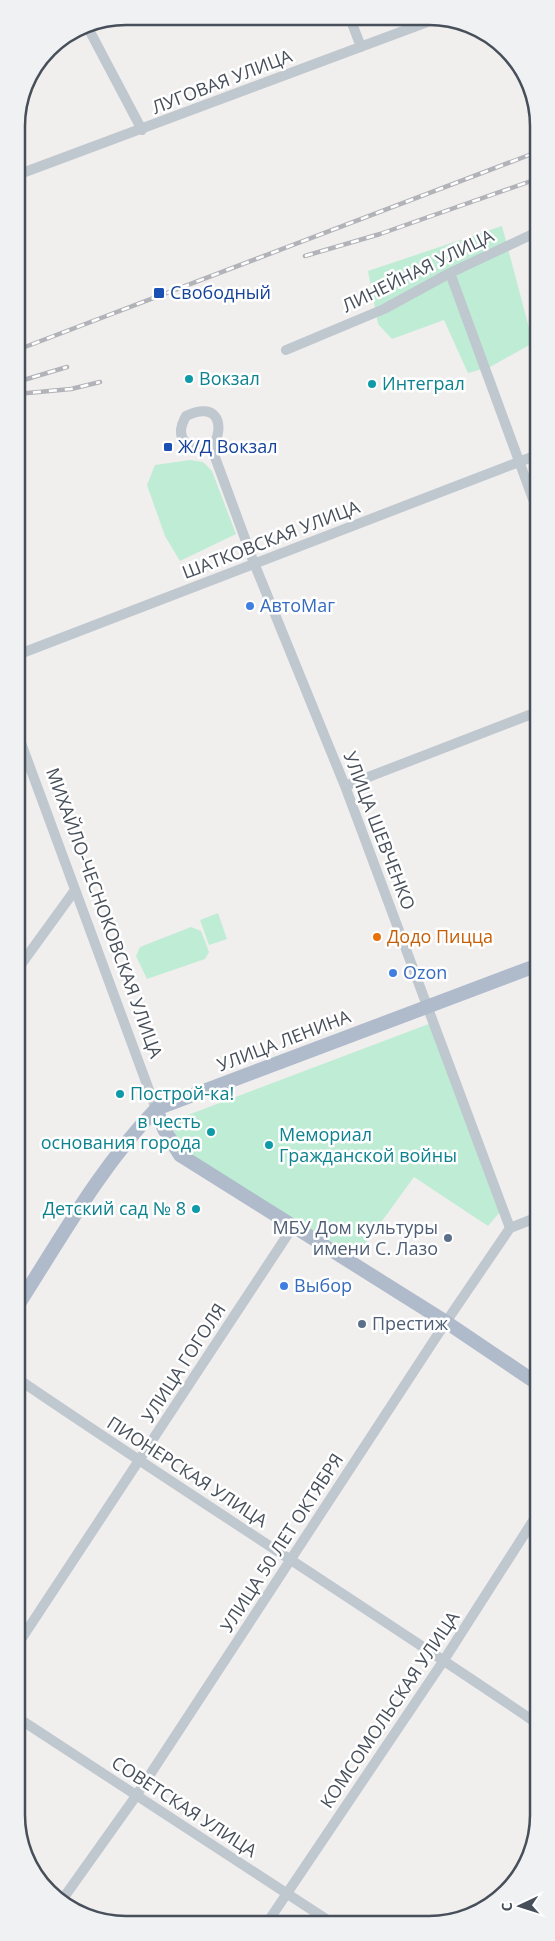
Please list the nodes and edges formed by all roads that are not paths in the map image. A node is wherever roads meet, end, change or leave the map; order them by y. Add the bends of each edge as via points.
1 (353, 25) edge
2 (419, 25) edge
3 (90, 32) edge
4 (361, 47) junction
5 (142, 130) junction
6 (25, 172) edge
7 (530, 235) edge
8 (450, 273) junction
9 (286, 350) dead end
10 (212, 449) dead end
11 (530, 458) edge
12 (518, 462) junction
13 (530, 492) edge
14 (254, 563) junction
15 (25, 651) edge
16 (530, 715) edge
17 (25, 754) edge
18 (345, 786) junction
19 (75, 890) junction
20 (25, 959) edge
21 (530, 968) edge
22 (428, 1006) junction
23 (156, 1109) junction
24 (530, 1220) edge
25 (294, 1225) junction
26 (510, 1228) junction
27 (25, 1294) edge
28 (446, 1322) junction
29 (530, 1379) edge
30 (25, 1384) edge
31 (139, 1461) junction
32 (530, 1526) edge
33 (291, 1559) junction
34 (25, 1633) edge
35 (444, 1660) junction
36 (530, 1719) edge
37 (25, 1723) edge
38 (136, 1796) junction
39 (288, 1892) junction
40 (65, 1895) edge
41 (272, 1916) edge
42 (322, 1916) edge

1 - 4 street
2 - 4 street, ЛУГОВАЯ УЛИЦА
3 - 5 street
4 - 5 street, ЛУГОВАЯ УЛИЦА
5 - 6 street, ЛУГОВАЯ УЛИЦА
7 - 8 street, ЛИНЕЙНАЯ УЛИЦА
8 - 9 street, ЛИНЕЙНАЯ УЛИЦА via 384,309
8 - 12 street
10 - 14 street, УЛИЦА ШЕВЧЕНКО
11 - 12 street, ШАТКОВСКАЯ УЛИЦА
12 - 13 street
12 - 14 street, ШАТКОВСКАЯ УЛИЦА
14 - 15 street, ШАТКОВСКАЯ УЛИЦА
14 - 18 street, УЛИЦА ШЕВЧЕНКО
16 - 18 street
17 - 19 street, МИХАЙЛО-ЧЕСНОКОВСКАЯ УЛИЦА
18 - 22 street, УЛИЦА ШЕВЧЕНКО
19 - 20 street
19 - 23 street, МИХАЙЛО-ЧЕСНОКОВСКАЯ УЛИЦА
21 - 22 main road, УЛИЦА ЛЕНИНА
22 - 23 main road, УЛИЦА ЛЕНИНА
22 - 26 street, УЛИЦА ШЕВЧЕНКО
23 - 25 main road, МИХАЙЛО-ЧЕСНОКОВСКАЯ УЛИЦА via 180,1155
23 - 27 main road, УЛИЦА ЛЕНИНА via 132,1135 80,1208
24 - 26 street
25 - 28 main road, МИХАЙЛО-ЧЕСНОКОВСКАЯ УЛИЦА
25 - 31 street, УЛИЦА ГОГОЛЯ
26 - 28 street, УЛИЦА 50 ЛЕТ ОКТЯБРЯ
28 - 29 main road, МИХАЙЛО-ЧЕСНОКОВСКАЯ УЛИЦА
28 - 33 street, УЛИЦА 50 ЛЕТ ОКТЯБРЯ
30 - 31 street, ПИОНЕРСКАЯ УЛИЦА
31 - 33 street, ПИОНЕРСКАЯ УЛИЦА
31 - 34 street, УЛИЦА ГОГОЛЯ
32 - 35 street, КОМСОМОЛЬСКАЯ УЛИЦА
33 - 35 street, ПИОНЕРСКАЯ УЛИЦА
33 - 38 street, УЛИЦА 50 ЛЕТ ОКТЯБРЯ
35 - 36 street, ПИОНЕРСКАЯ УЛИЦА
35 - 39 street, КОМСОМОЛЬСКАЯ УЛИЦА
37 - 38 street, СОВЕТСКАЯ УЛИЦА
38 - 39 street, СОВЕТСКАЯ УЛИЦА
38 - 40 street, УЛИЦА 50 ЛЕТ ОКТЯБРЯ
39 - 41 street, КОМСОМОЛЬСКАЯ УЛИЦА
39 - 42 street, СОВЕТСКАЯ УЛИЦА

